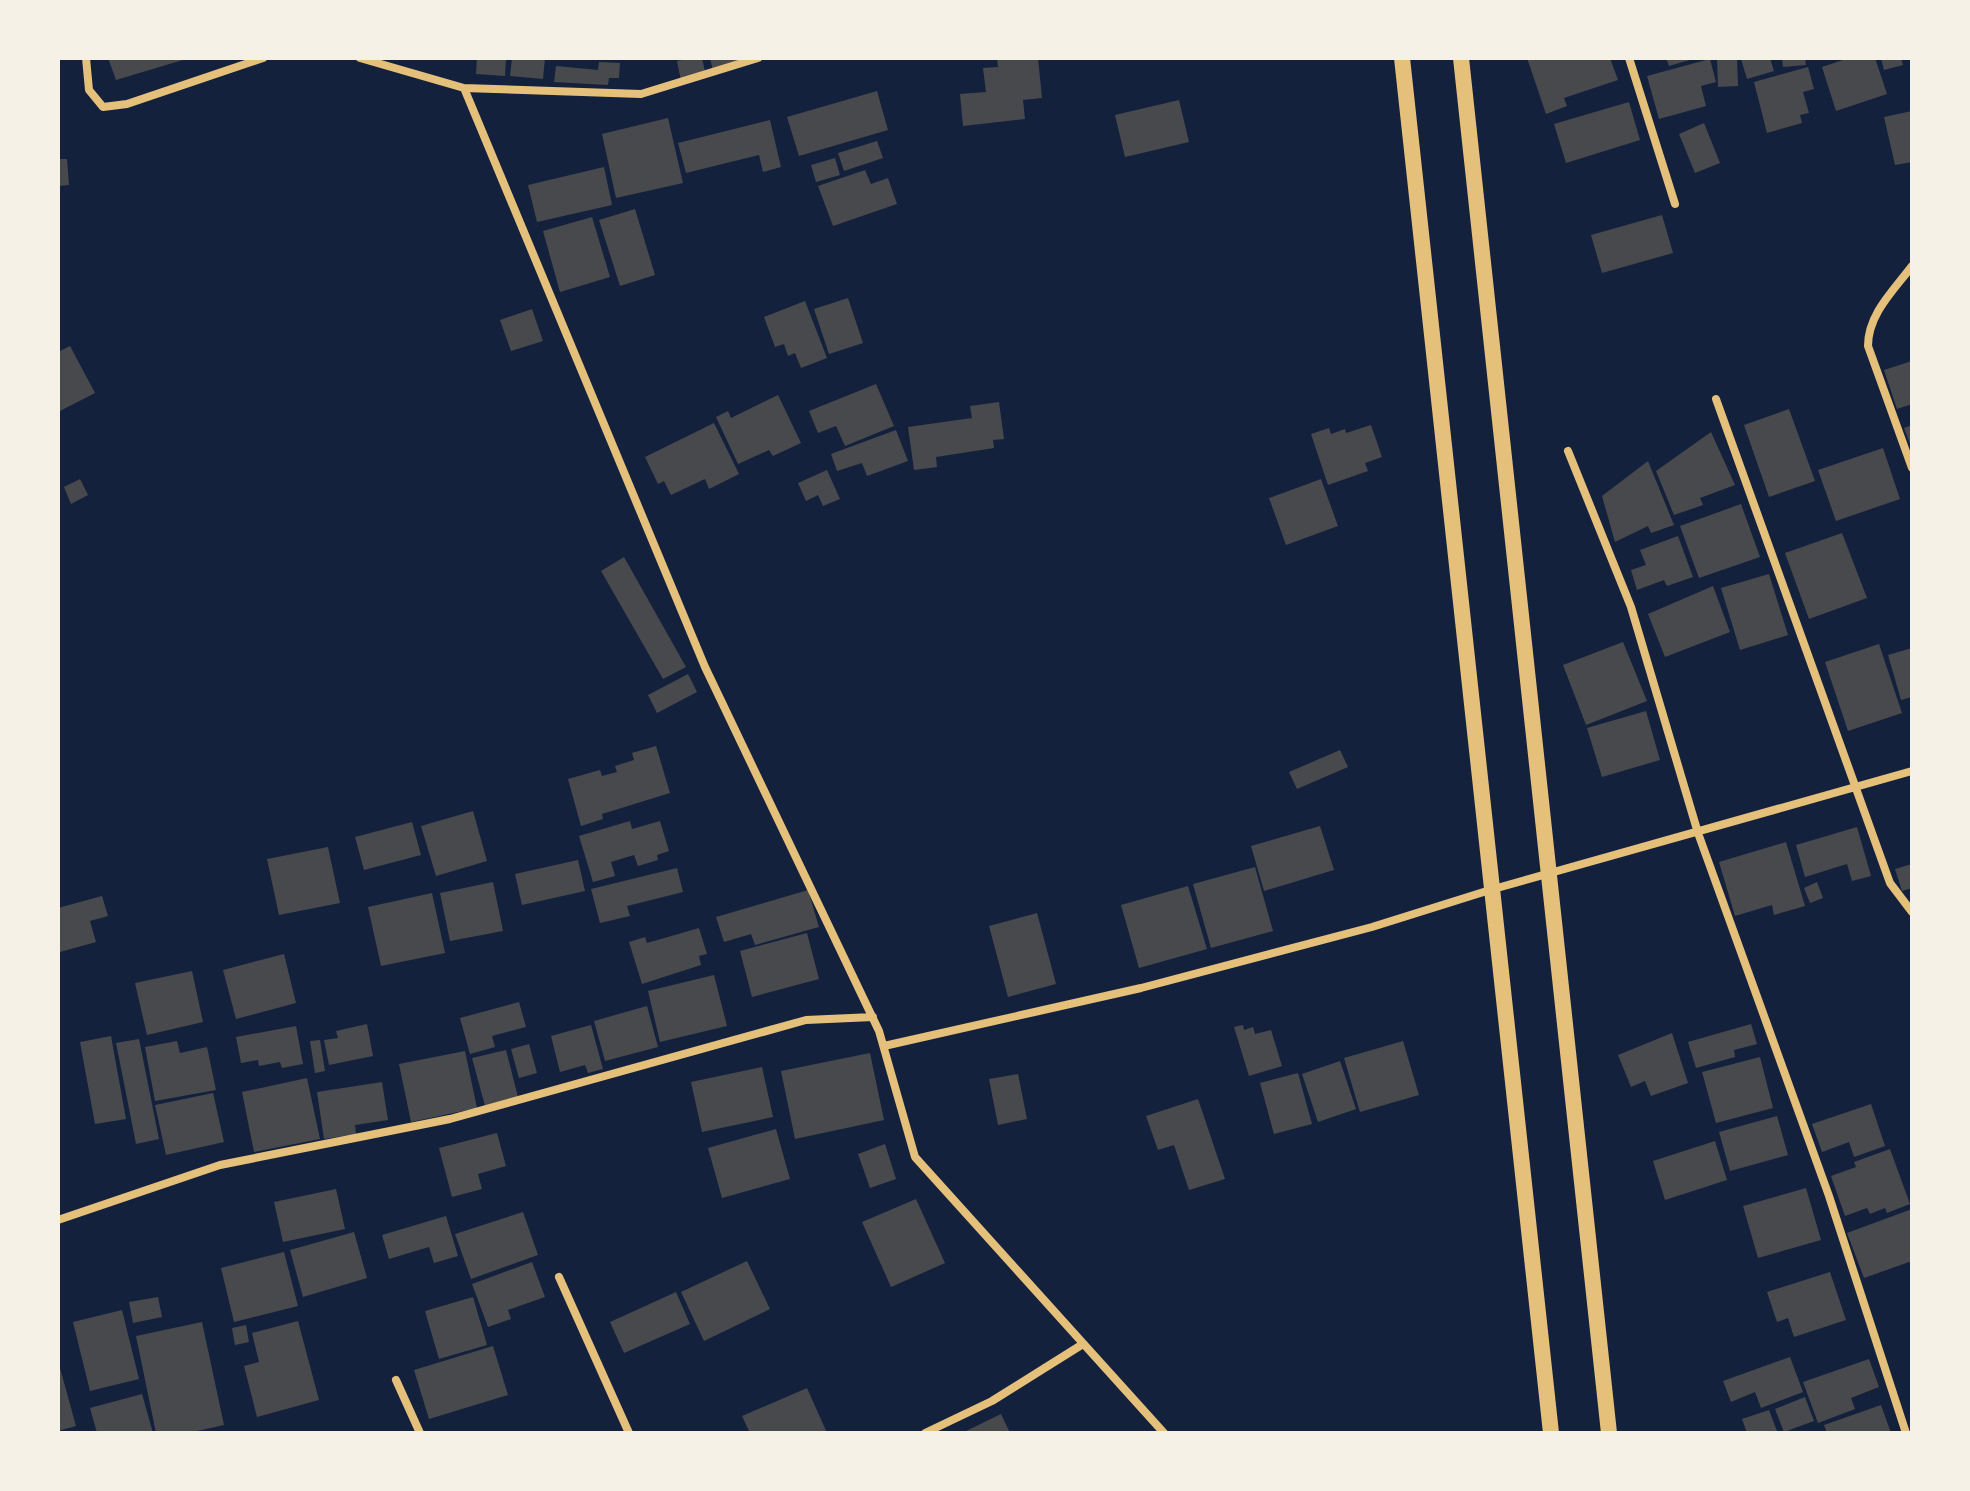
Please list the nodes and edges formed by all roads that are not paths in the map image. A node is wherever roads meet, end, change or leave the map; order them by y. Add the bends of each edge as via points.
1 (86, 58) edge
2 (263, 58) edge
3 (360, 58) edge
4 (758, 58) edge
5 (1402, 58) edge
6 (1461, 58) edge
7 (1629, 58) edge
8 (464, 88) junction
9 (1675, 204) dead end
10 (1912, 266) edge
11 (1716, 399) dead end
12 (1568, 451) dead end
13 (1912, 468) edge
14 (1912, 771) edge
15 (1856, 787) junction
16 (1698, 833) junction
17 (1547, 874) junction
18 (1490, 890) junction
19 (1912, 912) edge
20 (873, 1017) junction
21 (884, 1046) junction
22 (58, 1220) edge
23 (559, 1277) dead end
24 (1083, 1344) junction
25 (396, 1380) dead end
26 (420, 1433) edge
27 (629, 1433) edge
28 (925, 1433) edge
29 (1164, 1433) edge
30 (1551, 1433) edge
31 (1609, 1433) edge
32 (1906, 1433) edge

1 - 2 street via 89,90 103,107 127,104
3 - 8 street
4 - 8 street via 641,94
5 - 18 main road
6 - 17 main road
7 - 9 street
8 - 20 street via 705,667
10 - 13 street via 1871,322 1868,335
11 - 15 street
12 - 16 street via 1631,607
14 - 15 street
15 - 16 street
15 - 19 street via 1890,883
16 - 17 street
16 - 32 street via 1829,1196
17 - 18 street
17 - 31 main road
18 - 21 street via 1141,988
18 - 30 main road
20 - 21 street
20 - 22 street via 806,1020 450,1119 220,1165
21 - 24 street via 915,1157
23 - 27 street
24 - 28 street via 992,1401
24 - 29 street
25 - 26 street

